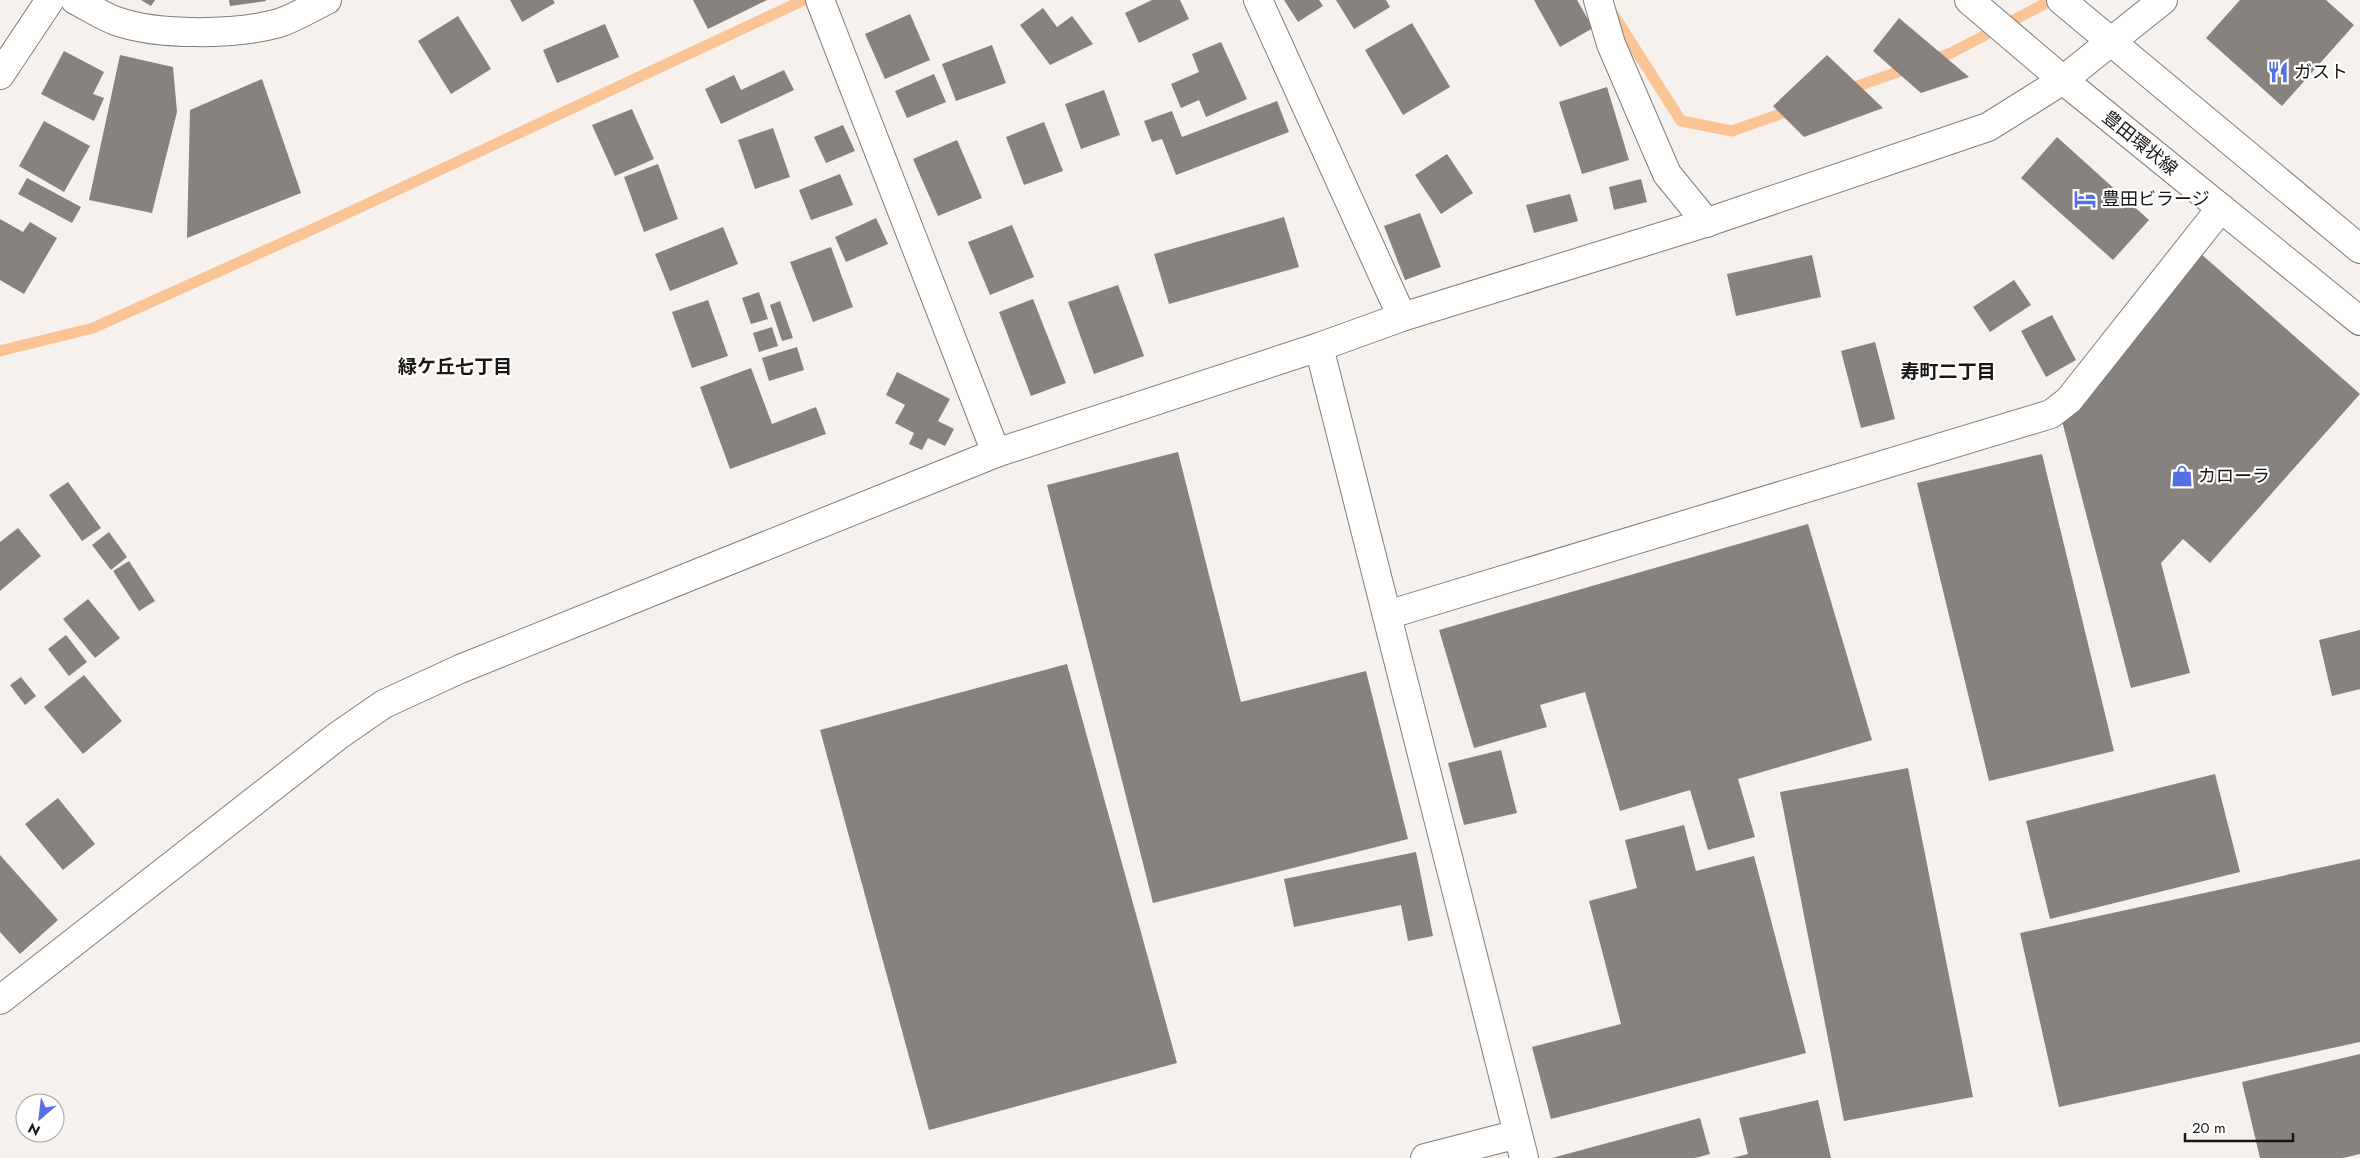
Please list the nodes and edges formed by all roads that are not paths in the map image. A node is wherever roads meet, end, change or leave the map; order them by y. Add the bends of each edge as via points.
1 (50, 0) edge
2 (76, 0) edge
3 (327, 0) edge
4 (820, 0) edge
5 (1258, 0) edge
6 (1598, 0) edge
7 (1969, 0) edge
8 (2061, 0) edge
9 (2163, 0) edge
10 (2110, 42) junction
11 (0, 75) edge
12 (2062, 80) junction
13 (2221, 208) junction
14 (1707, 222) junction
15 (2360, 249) edge
16 (1402, 316) junction
17 (2360, 321) edge
18 (1319, 347) junction
19 (996, 453) junction
20 (1387, 615) junction
21 (0, 1000) edge
22 (1521, 1146) edge
23 (1425, 1158) edge

1 - 11 street
2 - 3 street via 116,21 155,29 235,31 280,23
4 - 19 street
5 - 16 street
6 - 14 street via 1611,44 1667,174
7 - 12 street, 豊田環状線
8 - 10 street
9 - 10 street
10 - 12 street
10 - 15 street
12 - 13 street, 豊田環状線
12 - 14 street via 1988,127
13 - 17 street, 豊田環状線
13 - 20 street via 2069,400 2051,414
14 - 16 street
16 - 18 street
18 - 19 street
18 - 20 street
19 - 21 street via 460,669 384,704 339,735
20 - 22 street
22 - 23 street

